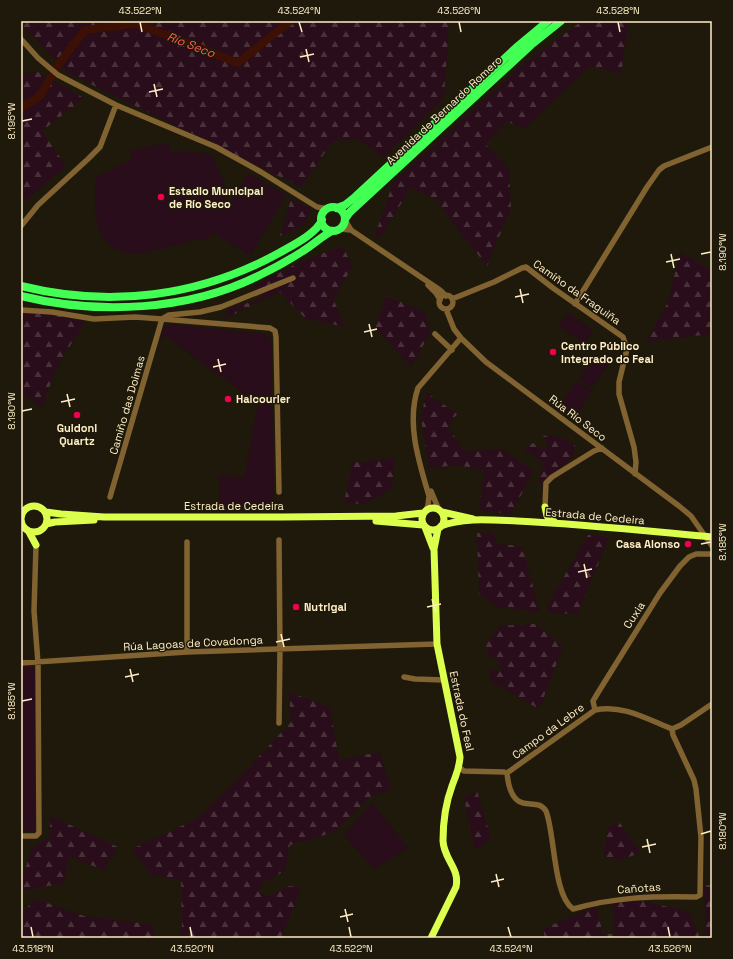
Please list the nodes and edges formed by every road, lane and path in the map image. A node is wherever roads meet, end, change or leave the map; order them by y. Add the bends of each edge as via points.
1 (548, 21) edge
2 (561, 21) edge
3 (21, 39) edge
4 (116, 105) junction
5 (712, 147) edge
6 (317, 207) junction
7 (337, 208) junction
8 (328, 209) junction
9 (322, 218) junction
10 (345, 220) junction
11 (21, 226) edge
12 (336, 230) junction
13 (351, 230) junction
14 (419, 277) junction
15 (293, 278) dead end
16 (21, 286) edge
17 (21, 296) edge
18 (446, 296) junction
19 (452, 299) junction
20 (440, 300) junction
21 (575, 304) junction
22 (446, 309) junction
23 (21, 310) edge
24 (162, 319) junction
25 (435, 334) dead end
26 (461, 338) junction
27 (452, 350) junction
28 (593, 442) junction
29 (602, 448) junction
30 (584, 456) junction
31 (422, 470) junction
32 (635, 474) junction
33 (279, 492) dead end
34 (110, 497) dead end
35 (545, 507) junction
36 (424, 511) junction
37 (441, 511) junction
38 (22, 512) edge
39 (46, 512) junction
40 (477, 520) junction
41 (531, 522) junction
42 (544, 522) junction
43 (21, 524) edge
44 (46, 524) junction
45 (558, 524) junction
46 (424, 526) junction
47 (440, 528) junction
48 (40, 531) junction
49 (29, 532) junction
50 (708, 536) edge
51 (279, 540) dead end
52 (187, 542) dead end
53 (36, 545) junction
54 (712, 546) edge
55 (434, 549) junction
56 (712, 554) edge
57 (437, 644) junction
58 (280, 649) junction
59 (187, 652) junction
60 (38, 662) junction
61 (21, 663) edge
62 (404, 677) dead end
63 (444, 680) junction
64 (712, 704) edge
65 (595, 710) junction
66 (279, 723) dead end
67 (672, 729) junction
68 (460, 768) junction
69 (507, 773) junction
70 (21, 836) edge
71 (431, 938) edge

1 - 7 highway, Avenida de Bernardo Romero via 355,197
2 - 10 highway, Avenida de Bernardo Romero via 530,44 350,212
3 - 4 street via 58,75
4 - 6 street via 216,147 262,172
4 - 11 street via 100,147 38,205
5 - 21 street via 659,170
6 - 8 street
6 - 9 street
7 - 8 highway
7 - 10 highway via 343,212
8 - 9 highway
9 - 12 highway via 324,226
9 - 16 highway via 316,230 266,260 237,273 182,290 125,297 95,297
10 - 12 highway
10 - 13 street
12 - 13 street
12 - 17 highway via 258,276 177,302 119,308 87,307
13 - 14 street
14 - 18 street
14 - 20 street
15 - 24 street via 221,307 200,312 170,314
18 - 19 street
18 - 20 street
19 - 21 street, Camiño da Fraguiña via 526,267
19 - 22 street via 453,305
20 - 22 street via 440,305
21 - 32 street, Camiño da Fraguiña via 623,337 627,349 619,382 619,394 634,447
22 - 26 street, Rúa Río Seco via 454,330
23 - 24 street via 94,319
24 - 33 street via 270,328 275,331
24 - 34 street, Camiño das Doimas
25 - 27 street
26 - 27 street
26 - 28 street, Rúa Río Seco via 486,362
27 - 31 street via 418,388 415,396 414,436
28 - 29 street, Rúa Río Seco
28 - 30 street via 591,449
29 - 30 street
29 - 32 street, Rúa Río Seco
30 - 35 street via 546,483
31 - 36 street via 429,496
31 - 37 street
32 - 50 street, Rúa Río Seco via 691,516
35 - 41 main road via 542,515
35 - 42 main road
35 - 45 main road via 547,516
36 - 37 main road via 433,508
36 - 39 main road, Estrada de Cedeira via 396,516 111,517
36 - 46 main road via 421,520
37 - 40 main road, Estrada de Cedeira
37 - 47 main road via 444,519
38 - 39 main road via 34,506
38 - 43 main road
39 - 44 main road
40 - 41 main road, Estrada de Cedeira
40 - 47 main road, Estrada de Cedeira via 450,523
41 - 42 main road, Estrada de Cedeira
42 - 45 main road, Estrada de Cedeira
43 - 49 main road
44 - 46 main road, Estrada de Cedeira via 105,520 384,521
44 - 48 main road
45 - 50 main road, Estrada de Cedeira
46 - 47 main road via 431,530
46 - 55 main road, Estrada do Feal
47 - 55 main road, Estrada do Feal
48 - 49 main road
48 - 53 main road
49 - 53 main road
50 - 54 street, Rúa Río Seco
51 - 58 street
52 - 59 street
53 - 60 street via 34,611
55 - 57 main road, Estrada do Feal
56 - 65 street, Cuxia via 696,554 689,557 672,577 593,701
57 - 58 street, Rúa Lagoas de Covadonga
57 - 63 main road, Estrada do Feal
58 - 59 street, Rúa Lagoas de Covadonga
58 - 66 street
59 - 60 street, Rúa Lagoas de Covadonga
60 - 61 street, Rúa Lagoas de Covadonga
60 - 70 street via 39,833 36,836
62 - 63 street
63 - 68 main road, Estrada do Feal
64 - 67 street
65 - 67 street, Campo da Lebre via 606,708 629,711
65 - 69 street, Campo da Lebre
67 - 69 street, Cañotas via 694,780 698,804 701,838 700,895 696,897 655,896 620,899 573,909 560,888 546,811 538,805 522,803 515,798
68 - 69 street, Campo da Lebre via 464,771
68 - 71 main road, Estrada do Feal via 448,798 443,841 444,852 456,872 456,887

